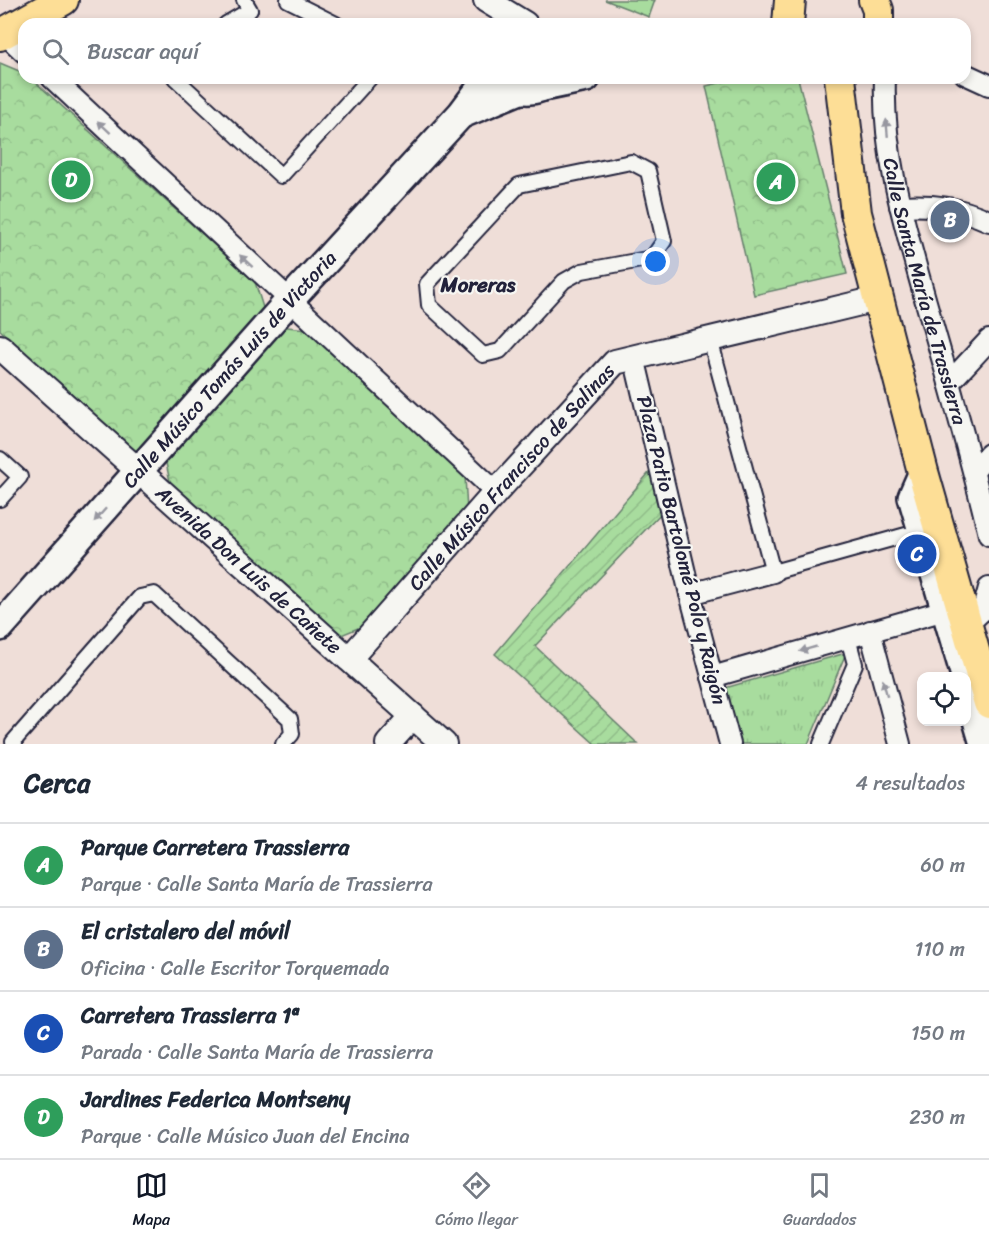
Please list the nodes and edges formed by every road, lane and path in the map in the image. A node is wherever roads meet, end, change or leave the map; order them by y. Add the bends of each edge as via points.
1 (29, 0) edge
2 (63, 0) edge
3 (244, 0) edge
4 (288, 0) edge
5 (790, 0) edge
6 (874, 0) edge
7 (492, 9) edge
8 (33, 18) edge
9 (236, 18) edge
10 (324, 18) edge
11 (512, 18) edge
12 (788, 18) edge
13 (878, 18) edge
14 (7, 34) edge
15 (971, 77) edge
16 (58, 84) edge
17 (181, 84) edge
18 (365, 84) edge
19 (484, 84) edge
20 (529, 84) edge
21 (841, 84) edge
22 (885, 84) edge
23 (989, 85) edge
24 (461, 114) junction
25 (900, 206) junction
26 (989, 221) edge
27 (664, 241) joint
28 (877, 299) junction
29 (289, 301) junction
30 (710, 339) junction
31 (989, 340) edge
32 (0, 347) edge
33 (634, 357) junction
34 (949, 383) junction
35 (989, 454) edge
36 (0, 459) edge
37 (974, 471) junction
38 (139, 472) junction
39 (496, 492) junction
40 (0, 499) edge
41 (906, 535) dead end
42 (989, 535) edge
43 (773, 572) junction
44 (989, 588) edge
45 (690, 594) junction
46 (956, 617) junction
47 (0, 627) edge
48 (870, 631) junction
49 (848, 638) junction
50 (349, 659) junction
51 (975, 675) edge
52 (712, 677) junction
53 (989, 704) edge
54 (413, 716) junction
55 (15, 744) edge
56 (284, 744) edge
57 (388, 744) edge
58 (444, 744) edge
59 (730, 744) edge
60 (821, 744) edge
61 (900, 744) edge
62 (984, 744) edge

1 - 14 main road
2 - 8 main road
3 - 9 street via 250,10
4 - 10 street
5 - 12 main road
6 - 13 main road
7 - 11 street
15 - 23 street
29 -> 16 street
17 - 18 street via 281,176
19 - 24 main road, Calle Músico Tomás Luis de Victoria
20 - 24 main road, Calle Músico Tomás Luis de Victoria
21 - 28 main road via 856,213
25 -> 22 street, Calle Santa María de Trassierra via 889,148
24 - 29 main road, Calle Músico Tomás Luis de Victoria
25 - 26 street via 931,204 970,212
25 - 34 street, Calle Santa María de Trassierra
27 - 27 street via 648,171 632,162 519,185 427,284 429,305 483,355 501,351 564,281 582,271 652,258
28 - 30 street, Calle Músico Francisco de Salinas
28 - 46 main road
29 - 38 main road, Calle Músico Tomás Luis de Victoria
29 - 39 street
30 - 33 street, Calle Músico Francisco de Salinas
30 - 43 street
31 - 34 street
32 - 38 street, Avenida Don Luis de Cañete
33 - 39 street, Calle Músico Francisco de Salinas via 615,362
33 - 45 street, Plaza Patio Bartolomé Polo y Raigón
34 - 37 street, Calle Santa María de Trassierra
35 - 37 street
36 - 40 street via 20,477
37 - 42 street, Calle Santa María de Trassierra
38 -> 47 main road, Calle Músico Tomás Luis de Victoria
38 - 50 street, Avenida Don Luis de Cañete
39 - 50 street, Calle Músico Francisco de Salinas
41 - 43 street
43 - 45 street
44 - 46 street via 983,610
45 - 52 street, Plaza Patio Bartolomé Polo y Raigón
46 - 48 street
46 - 51 main road
48 - 49 street
61 -> 48 street
49 -> 52 street
49 - 60 street via 855,664
50 - 54 street, Avenida Don Luis de Cañete
51 - 53 main road
51 - 62 main road
52 - 59 street, Plaza Patio Bartolomé Polo y Raigón
54 - 57 street
54 - 58 street, Avenida Don Luis de Cañete
55 - 56 street via 140,597 154,594 290,719 292,734

